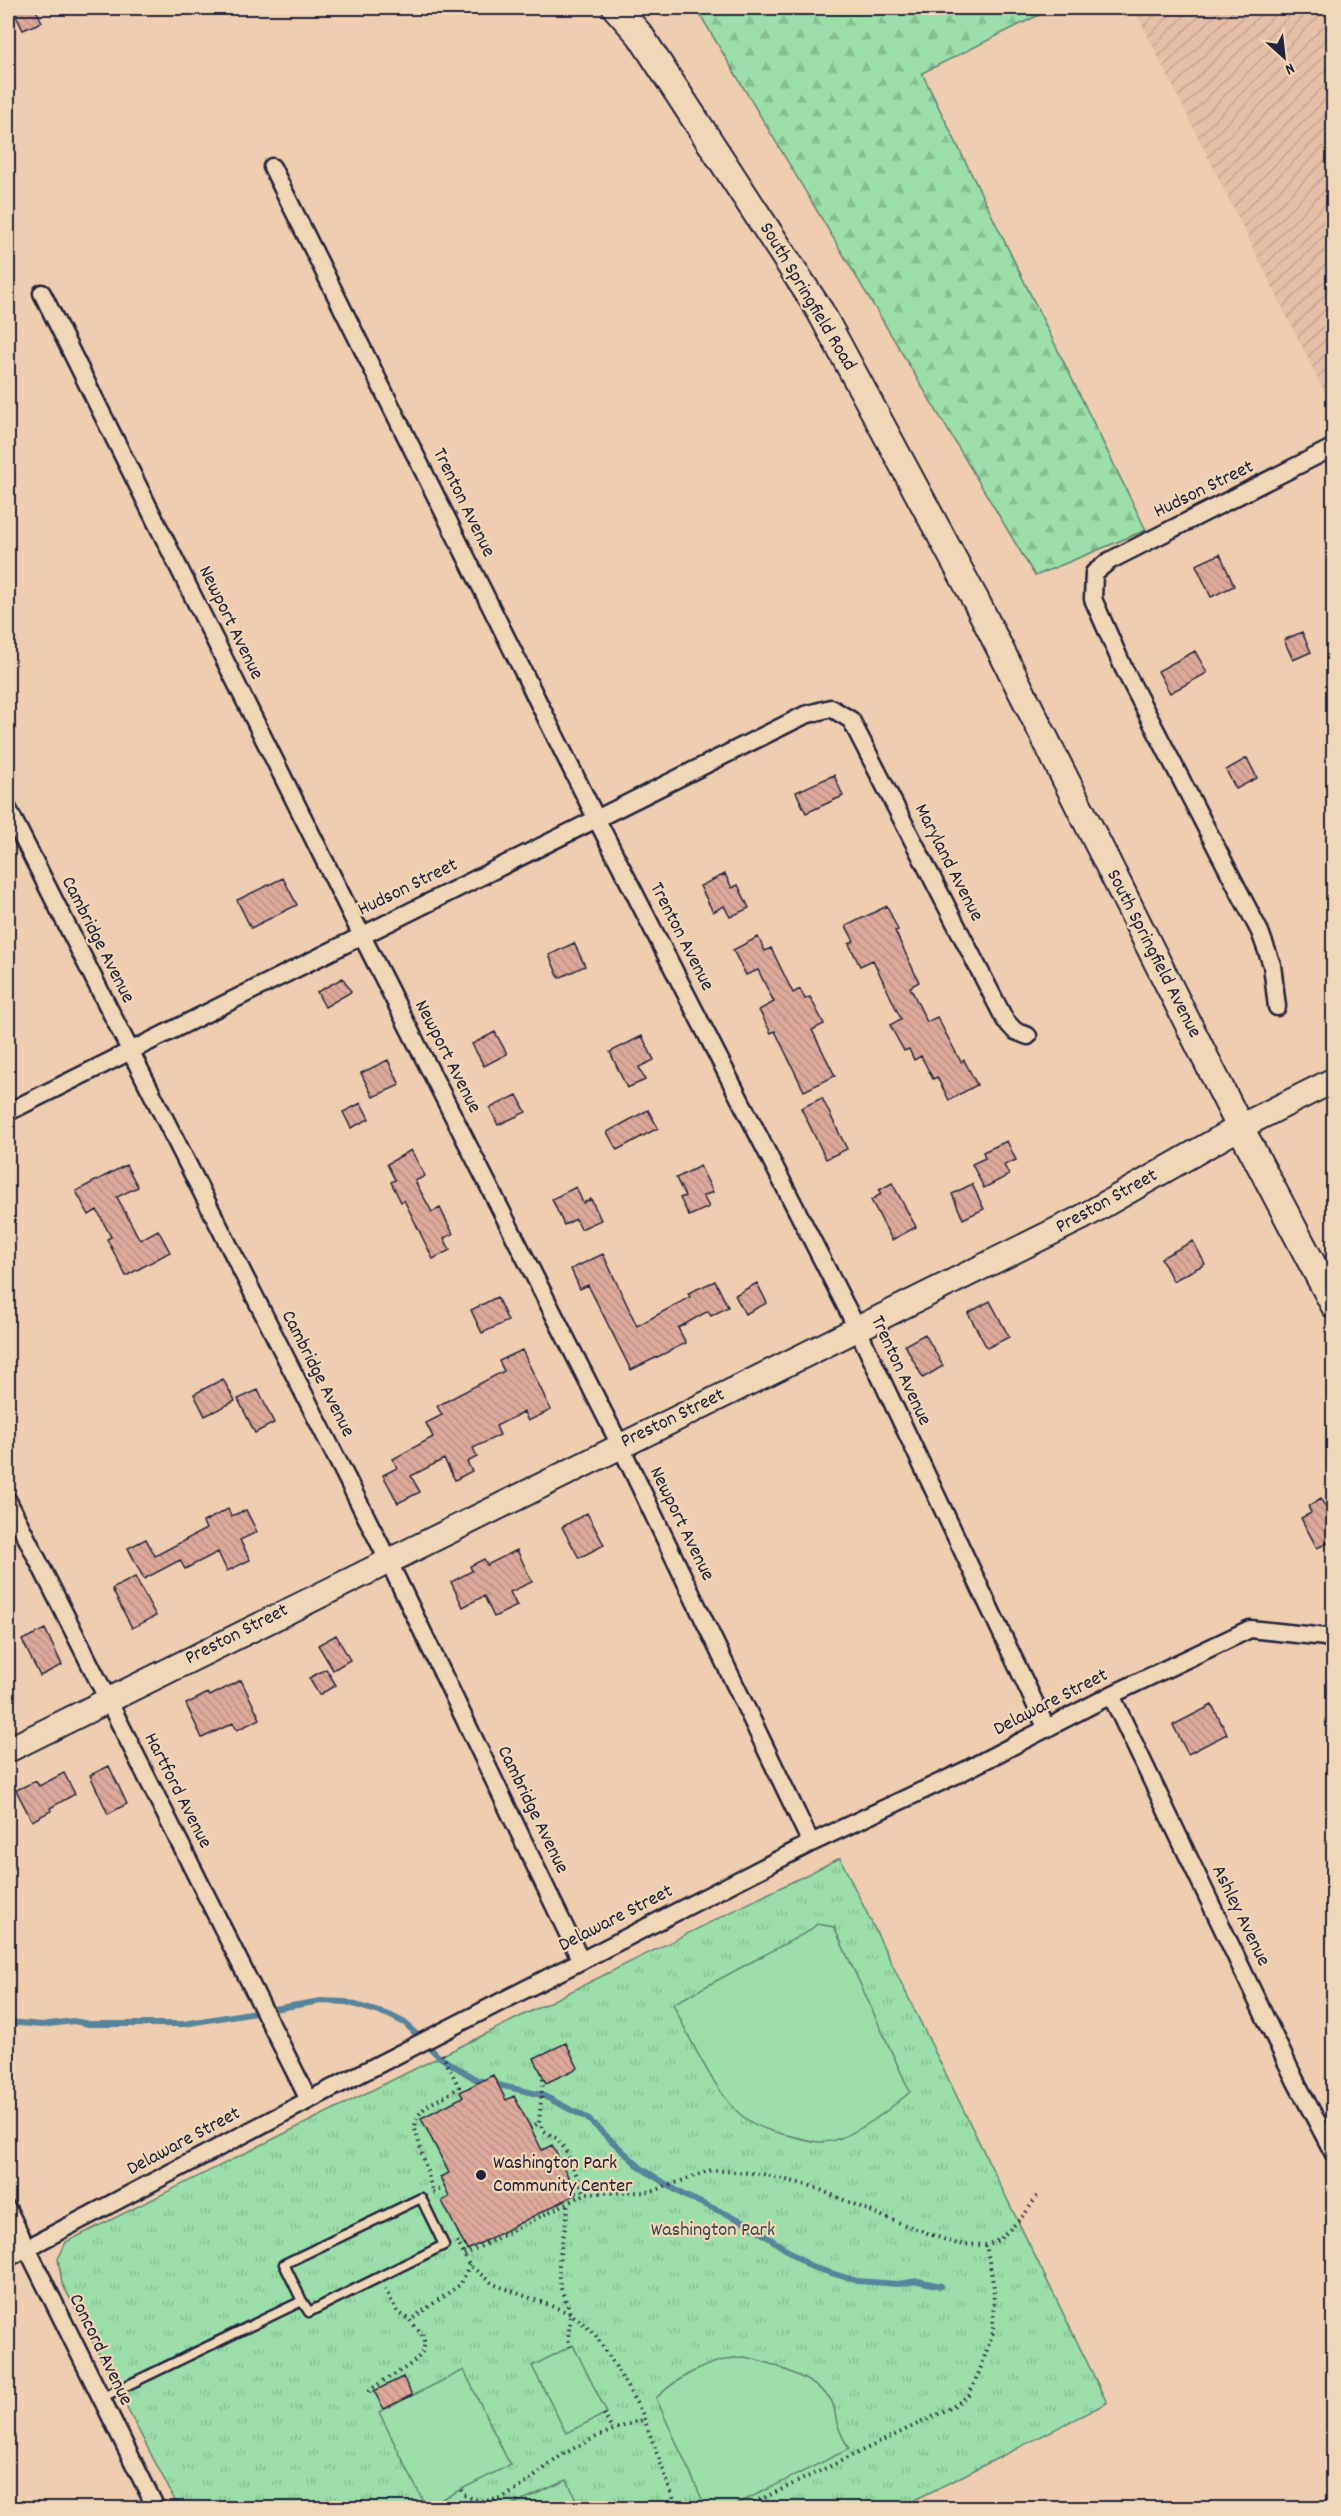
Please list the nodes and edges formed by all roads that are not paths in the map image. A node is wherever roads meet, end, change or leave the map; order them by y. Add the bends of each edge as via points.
1 (616, 8) edge
2 (272, 167) dead end
3 (42, 293) dead end
4 (1334, 447) edge
5 (976, 601) joint
6 (831, 708) joint
7 (8, 809) edge
8 (596, 818) junction
9 (361, 934) junction
10 (1277, 1007) dead end
11 (1028, 1036) dead end
12 (129, 1052) junction
13 (1334, 1080) edge
14 (8, 1112) edge
15 (1240, 1127) junction
16 (1334, 1305) edge
17 (857, 1328) junction
18 (620, 1445) junction
19 (8, 1501) edge
20 (388, 1560) junction
21 (1334, 1641) edge
22 (1111, 1695) junction
23 (108, 1700) junction
24 (1047, 1729) junction
25 (8, 1750) edge
26 (811, 1843) junction
27 (581, 1961) junction
28 (309, 2100) junction
29 (1334, 2154) edge
30 (8, 2210) edge
31 (26, 2249) junction
32 (8, 2258) edge
33 (302, 2301) junction
34 (100, 2398) junction
35 (156, 2508) edge

1 - 5 main road, South Springfield Road via 640,35 820,311
2 - 8 street, Trenton Avenue
3 - 9 street, Newport Avenue
4 - 10 street, Hudson Street via 1109,561 1094,573 1093,600 1124,669 1260,932 1272,965
5 - 15 main road, South Springfield Avenue
6 - 8 street, Hudson Street via 805,715
6 - 11 street, Maryland Avenue via 851,720 1005,1020 1015,1031
7 - 12 street, Cambridge Avenue
8 - 9 street, Hudson Street
8 - 17 street, Trenton Avenue
9 - 12 street, Hudson Street
9 - 18 street, Newport Avenue
12 - 14 street, Hudson Street
12 - 20 street, Cambridge Avenue
13 - 15 street, Preston Street
15 - 16 main road, South Springfield Avenue
15 - 17 street, Preston Street via 1081,1218
17 - 18 street, Preston Street
17 - 24 street, Trenton Avenue
18 - 20 street, Preston Street
18 - 26 street, Newport Avenue
19 - 23 street, Hartford Avenue
20 - 23 street, Preston Street
20 - 27 street, Cambridge Avenue
21 - 22 street, Delaware Street via 1250,1629
22 - 24 street, Delaware Street
22 - 29 street, Ashley Avenue
23 - 25 street, Preston Street
23 - 28 street, Hartford Avenue
24 - 26 street, Delaware Street
26 - 27 street, Delaware Street
27 - 28 street, Delaware Street
28 - 31 street, Delaware Street
30 - 31 street, Concord Avenue
31 - 32 street, Delaware Street
31 - 34 street, Concord Avenue
33 - 33 lane via 284,2264 421,2198 444,2245 309,2312
33 - 34 lane
34 - 35 street, Concord Avenue

